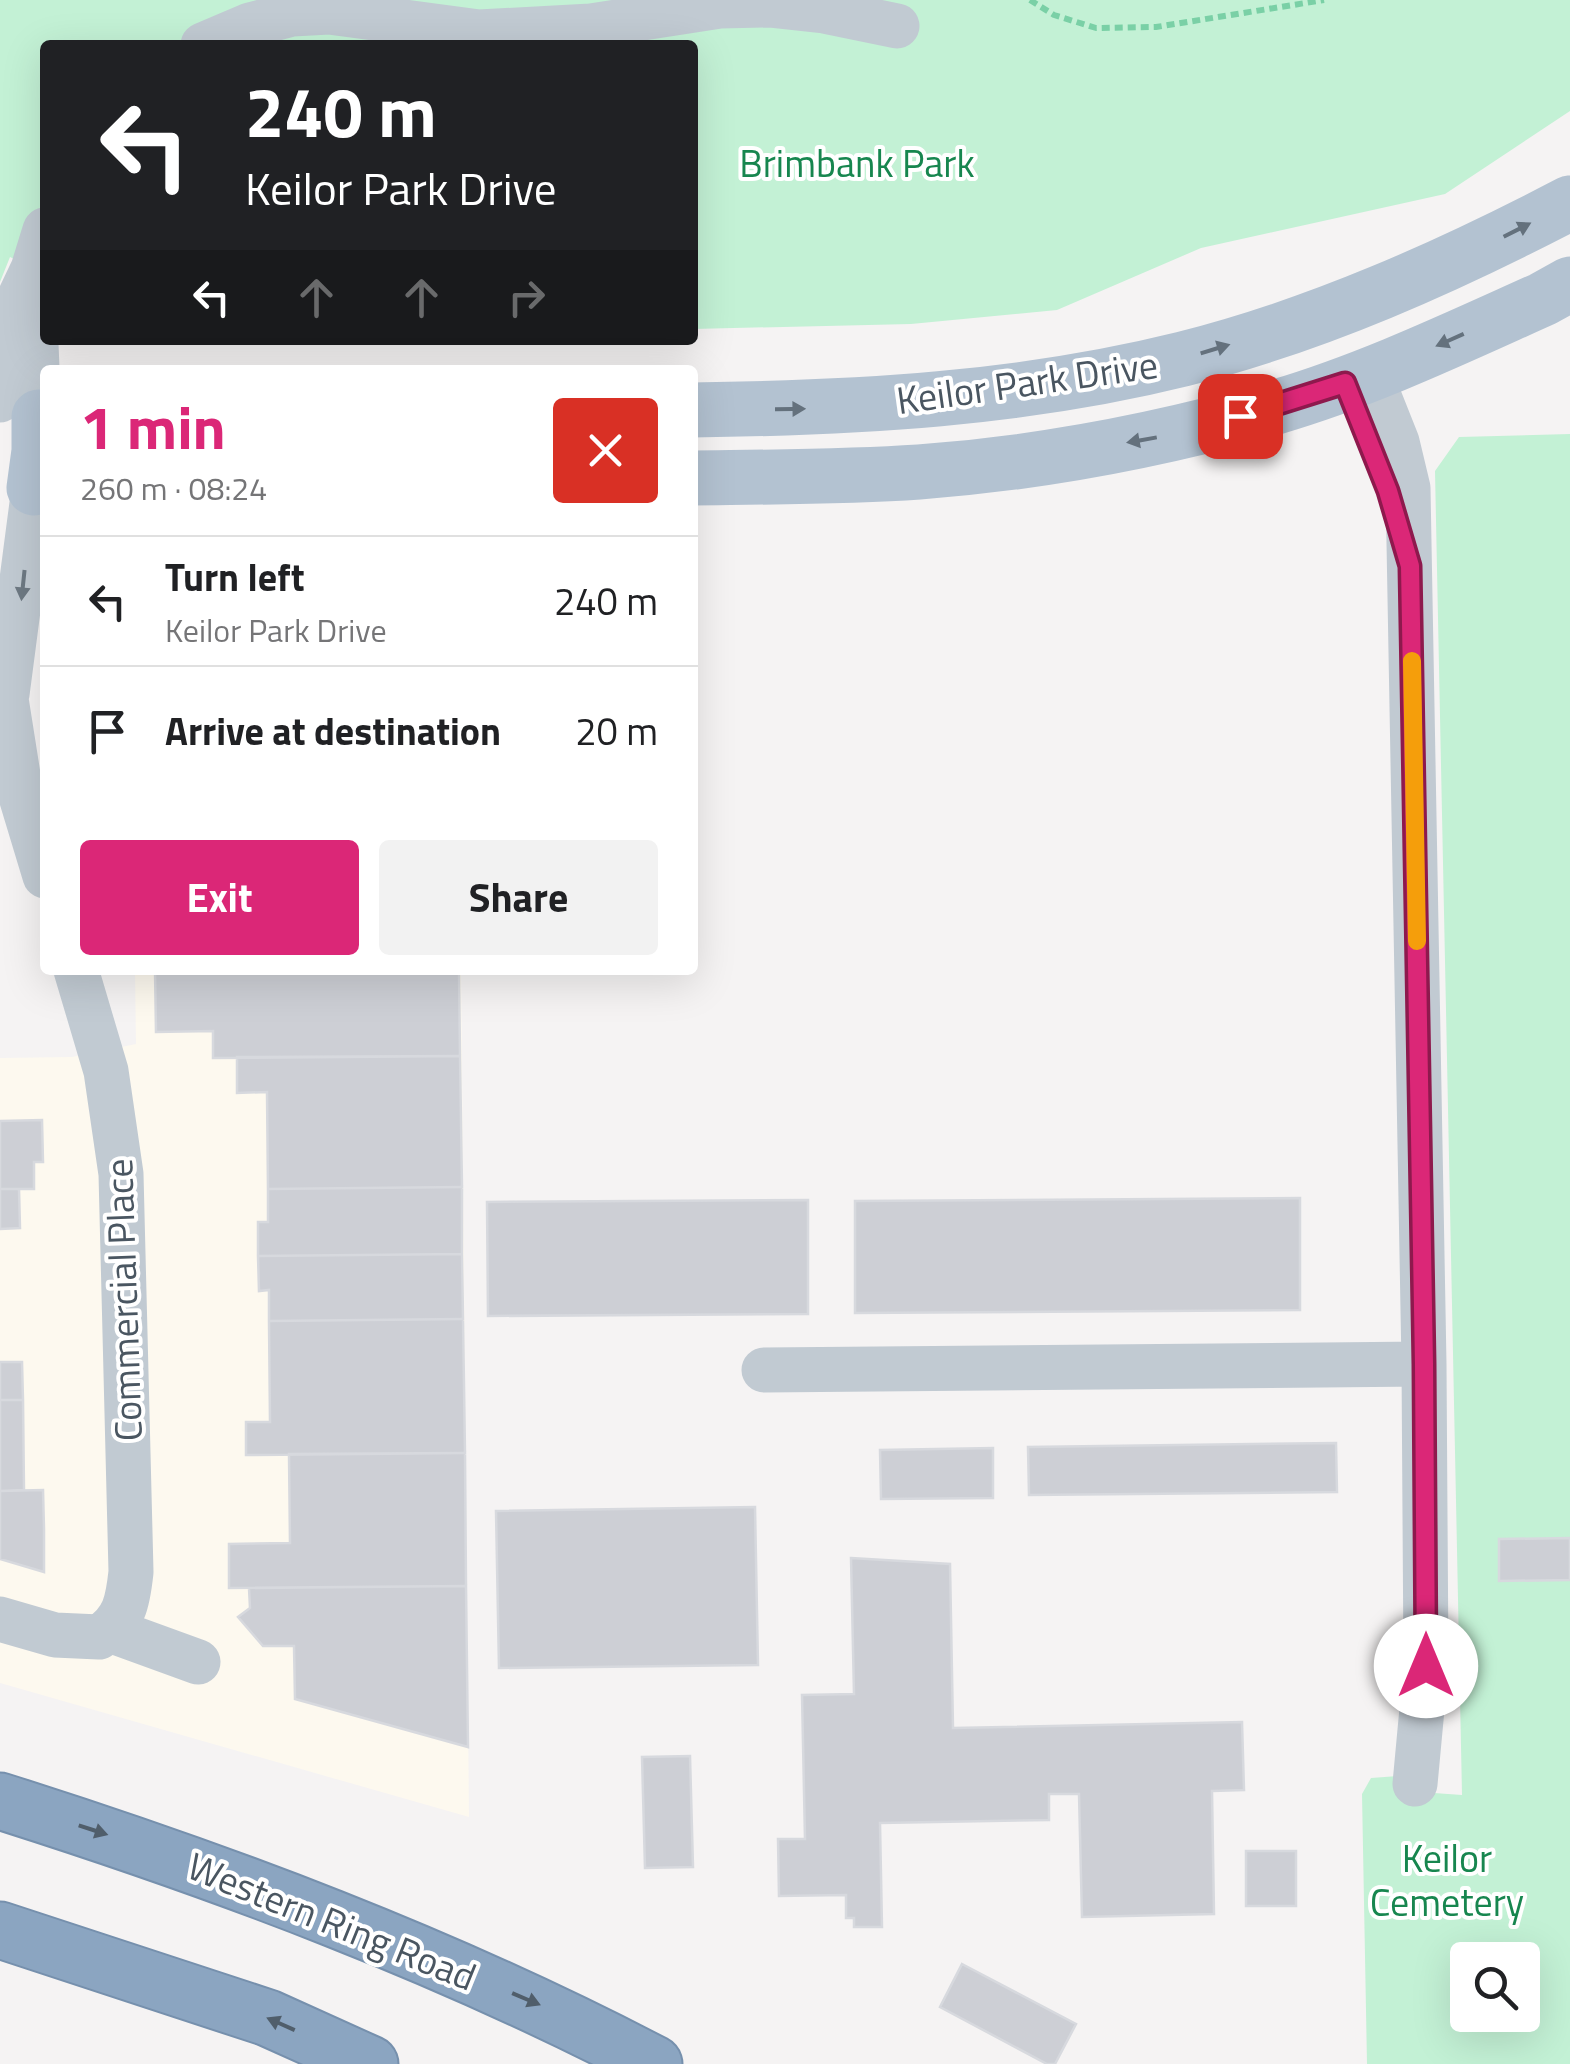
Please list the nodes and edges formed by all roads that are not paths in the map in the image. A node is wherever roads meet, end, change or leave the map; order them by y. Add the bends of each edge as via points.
1 (898, 26) dead end
2 (216, 40) edge
3 (1570, 203) edge
4 (39, 250) edge
5 (1570, 284) edge
6 (1330, 311) junction
7 (1358, 379) junction
8 (698, 410) edge
9 (17, 418) edge
10 (698, 478) edge
11 (26, 488) edge
12 (4, 679) edge
13 (40, 859) edge
14 (78, 975) edge
15 (1424, 1364) junction
16 (764, 1370) dead end
17 (0, 1619) edge
18 (110, 1630) junction
19 (198, 1662) dead end
20 (1415, 1784) dead end
21 (0, 1801) edge
22 (0, 1930) edge
23 (370, 2064) edge
24 (654, 2064) edge

1 - 2 street via 769,5 478,32 328,12 264,21
6 -> 3 main road, Keilor Park Drive
4 - 9 street
5 -> 7 main road, Keilor Park Drive
6 - 7 main road
8 -> 6 main road, Keilor Park Drive via 840,408 1070,383 1184,358
7 -> 10 main road, Keilor Park Drive via 1164,436 1043,458 922,472
7 - 15 street via 1410,566
9 - 11 main road via 16,469
11 -> 12 street
12 - 13 street via 22,800
14 - 18 street, Commercial Place via 106,1070 121,1174 131,1572 128,1599
15 - 16 street
15 - 20 street via 1426,1666
17 - 18 street via 74,1638
18 - 19 street
21 -> 24 highway, Western Ring Road via 150,1848 351,1926 542,2006
23 -> 22 highway via 268,2018

